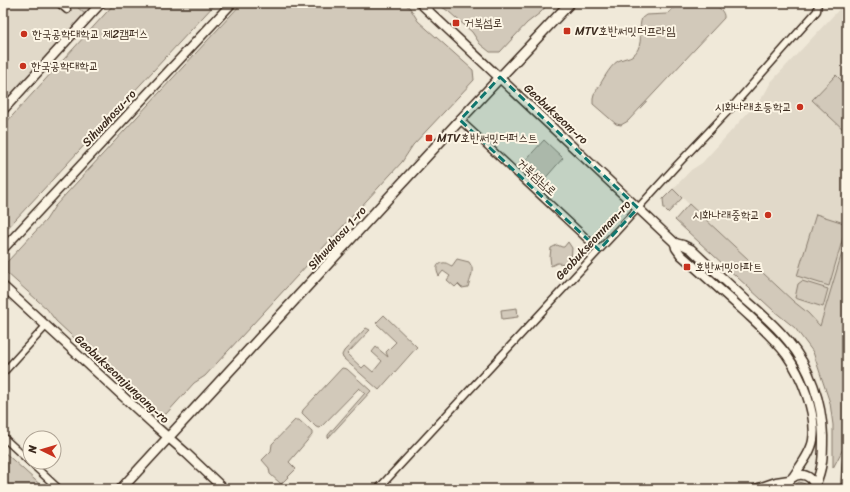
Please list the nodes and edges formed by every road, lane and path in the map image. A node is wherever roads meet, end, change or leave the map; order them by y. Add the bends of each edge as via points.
1 (59, 3) edge
2 (101, 3) edge
3 (232, 3) edge
4 (420, 3) edge
5 (570, 3) edge
6 (818, 3) edge
7 (67, 10) dead end
8 (500, 77) junction
9 (4, 108) edge
10 (460, 120) junction
11 (638, 208) junction
12 (675, 243) junction
13 (3, 249) edge
14 (599, 250) junction
15 (3, 286) edge
16 (46, 326) junction
17 (3, 373) edge
18 (3, 437) edge
19 (169, 438) junction
20 (799, 467) junction
21 (791, 478) junction
22 (776, 482) junction
23 (817, 488) edge
24 (59, 489) edge
25 (121, 489) edge
26 (224, 489) edge
27 (378, 489) edge
28 (756, 489) edge
29 (786, 489) edge

1 - 7 street
2 - 9 street
3 - 13 street, Sihwahosu-ro
4 - 8 street, Geobukseom-ro
5 - 8 main road, Sihwahosu 1-ro
6 - 11 street, Geobukseomnam-ro via 817,11 786,47
8 - 10 main road, Sihwahosu 1-ro
8 - 11 street, Geobukseom-ro
10 - 14 street, 거북섬남로
10 - 19 main road, Sihwahosu 1-ro
11 - 12 street, Geobukseom-ro
11 - 14 street, Geobukseomnam-ro
12 - 20 street via 681,255 772,338 786,354 797,373 811,409 813,428 813,440
12 - 23 street via 691,249 779,330 805,366 821,410 823,430 822,466
14 - 27 street, Geobukseomnam-ro
15 - 16 street, Geobukseomjungang-ro
16 - 17 street
16 - 19 street, Geobukseomjungang-ro
18 - 24 street
19 - 25 main road, Sihwahosu 1-ro
19 - 26 street, Geobukseomjungang-ro
20 - 21 street
20 - 22 street
21 - 22 street
21 - 23 street via 797,475 806,476
21 - 29 street
22 - 28 street

